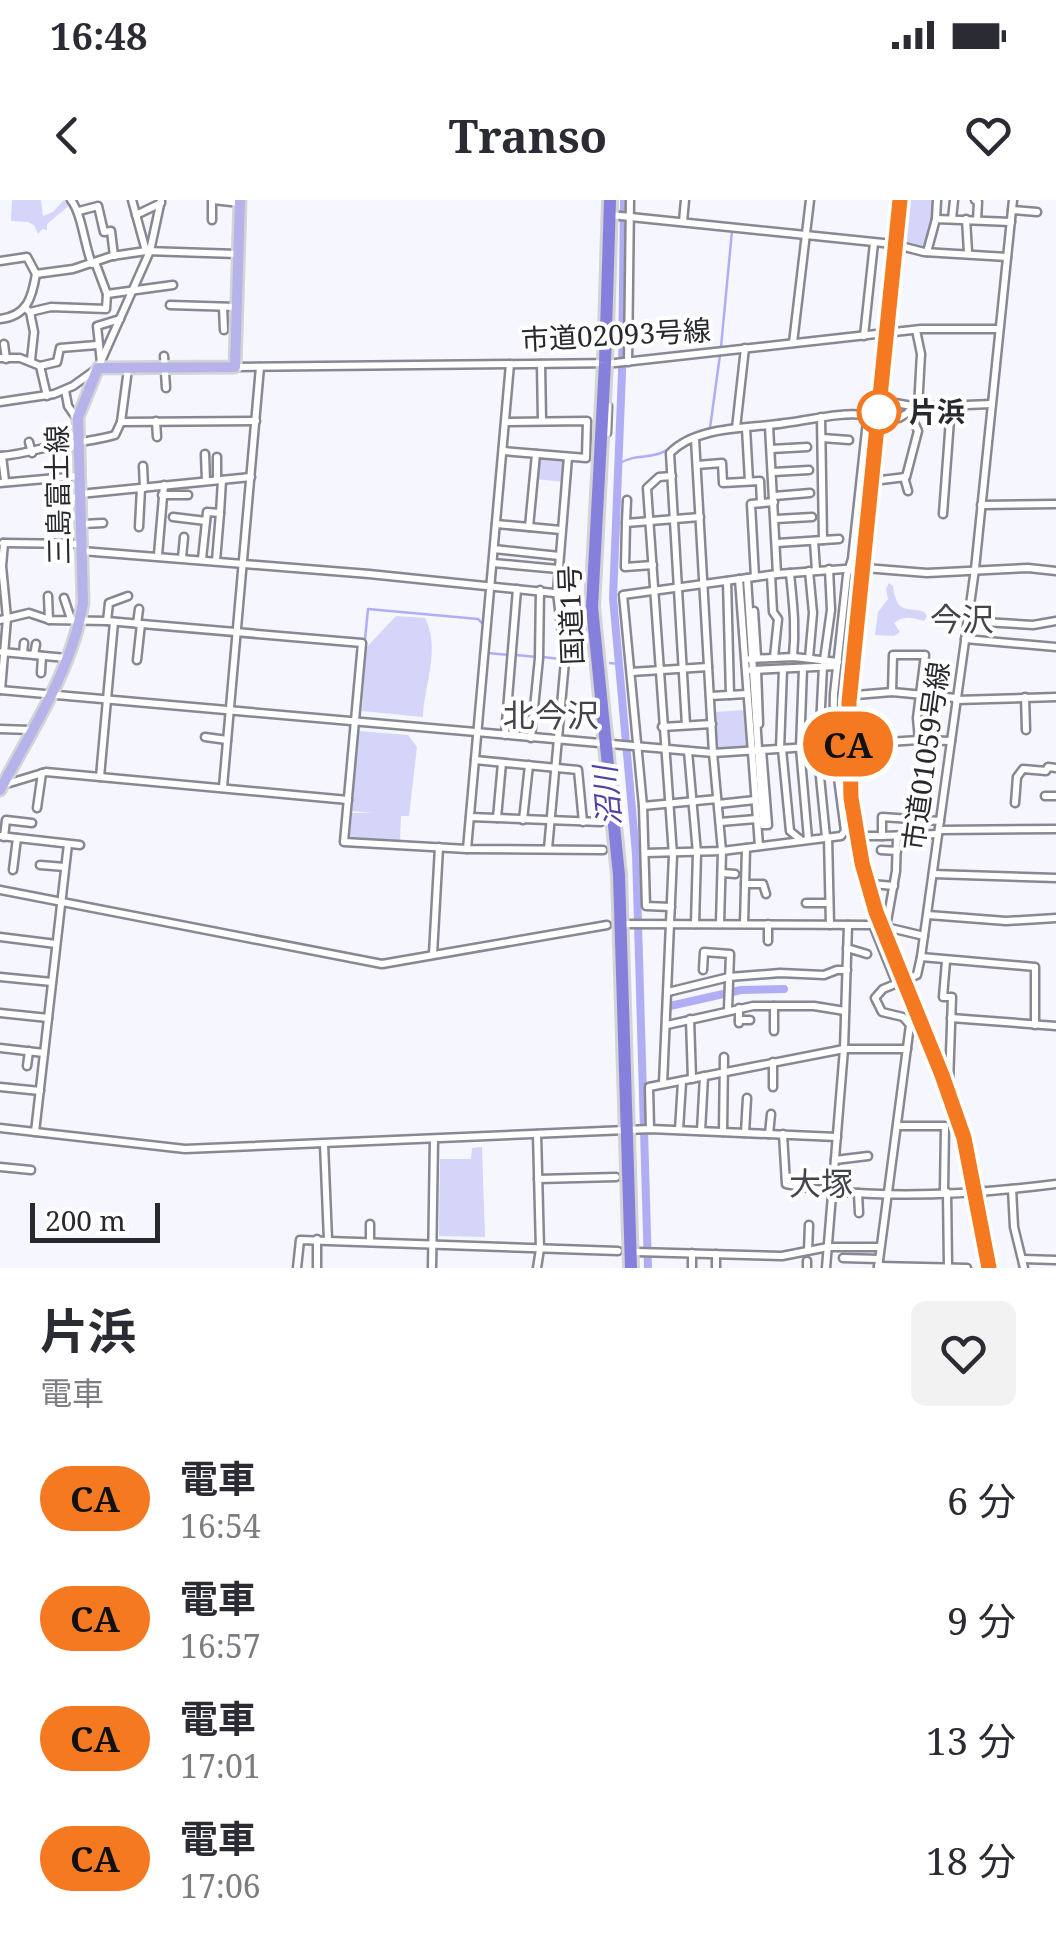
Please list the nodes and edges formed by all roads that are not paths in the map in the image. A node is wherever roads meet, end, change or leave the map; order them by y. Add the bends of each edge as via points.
1 (71, 200) edge
2 (132, 200) edge
3 (216, 200) edge
4 (606, 200) edge
5 (630, 200) edge
6 (685, 200) edge
7 (810, 200) edge
8 (937, 200) edge
9 (954, 200) edge
10 (975, 200) edge
11 (1013, 200) edge
12 (240, 201) edge
13 (161, 202) edge
14 (149, 204) edge
15 (79, 210) junction
16 (1012, 210) junction
17 (1037, 212) dead end
18 (136, 215) junction
19 (220, 215) dead end
20 (614, 215) junction
21 (629, 216) junction
22 (952, 219) junction
23 (966, 219) junction
24 (212, 220) dead end
25 (936, 220) junction
26 (978, 220) junction
27 (683, 222) junction
28 (1011, 222) junction
29 (806, 235) junction
30 (874, 242) junction
31 (148, 251) junction
32 (927, 252) junction
33 (968, 252) junction
34 (238, 254) junction
35 (114, 256) junction
36 (1007, 256) junction
37 (0, 261) edge
38 (94, 263) junction
39 (36, 274) junction
40 (172, 285) dead end
41 (134, 289) junction
42 (106, 294) junction
43 (170, 306) dead end
44 (223, 307) junction
45 (236, 307) junction
46 (106, 309) junction
47 (28, 310) junction
48 (121, 319) junction
49 (0, 320) edge
50 (109, 320) junction
51 (999, 328) junction
52 (224, 330) dead end
53 (918, 330) junction
54 (864, 336) junction
55 (110, 342) junction
56 (793, 343) junction
57 (4, 344) dead end
58 (125, 344) dead end
59 (97, 345) junction
60 (744, 348) junction
61 (3, 358) edge
62 (32, 360) junction
63 (164, 362) junction
64 (628, 362) junction
65 (606, 363) junction
66 (510, 364) junction
67 (542, 364) junction
68 (40, 366) junction
69 (99, 366) junction
70 (235, 367) junction
71 (260, 367) junction
72 (128, 368) junction
73 (166, 388) dead end
74 (65, 390) junction
75 (47, 396) junction
76 (604, 401) junction
77 (0, 402) edge
78 (991, 404) junction
79 (951, 406) junction
80 (918, 407) junction
81 (908, 411) junction
82 (821, 416) junction
83 (78, 420) junction
84 (121, 422) junction
85 (156, 422) junction
86 (256, 422) junction
87 (506, 422) junction
88 (542, 422) junction
89 (769, 426) junction
90 (736, 428) junction
91 (746, 428) junction
92 (156, 438) dead end
93 (822, 438) junction
94 (695, 439) junction
95 (849, 440) dead end
96 (29, 442) dead end
97 (78, 443) junction
98 (807, 446) dead end
99 (771, 449) junction
100 (503, 451) junction
101 (32, 454) junction
102 (205, 454) dead end
103 (536, 454) junction
104 (1, 456) edge
105 (240, 456) dead end
106 (253, 456) junction
107 (217, 457) dead end
108 (568, 457) junction
109 (697, 465) junction
110 (143, 466) dead end
111 (808, 470) dead end
112 (772, 472) junction
113 (79, 476) junction
114 (672, 476) junction
115 (251, 477) junction
116 (904, 478) junction
117 (603, 479) dead end
118 (220, 480) junction
119 (881, 480) dead end
120 (206, 481) junction
121 (749, 481) junction
122 (3, 482) edge
123 (189, 483) junction
124 (164, 485) junction
125 (143, 488) junction
126 (908, 490) dead end
127 (810, 494) dead end
128 (80, 495) junction
129 (162, 495) junction
130 (774, 499) junction
131 (49, 500) dead end
132 (627, 500) dead end
133 (762, 503) junction
134 (1056, 504) edge
135 (981, 505) junction
136 (220, 513) junction
137 (943, 514) dead end
138 (812, 516) dead end
139 (174, 517) dead end
140 (700, 517) junction
141 (675, 519) junction
142 (776, 519) junction
143 (206, 521) junction
144 (650, 521) junction
145 (626, 522) junction
146 (103, 523) dead end
147 (81, 524) junction
148 (496, 524) junction
149 (139, 527) dead end
150 (529, 527) junction
151 (562, 530) junction
152 (184, 537) dead end
153 (839, 539) dead end
154 (814, 540) junction
155 (823, 540) junction
156 (2, 543) edge
157 (777, 543) junction
158 (82, 547) junction
159 (494, 549) junction
160 (158, 556) junction
161 (559, 556) junction
162 (182, 558) junction
163 (202, 559) junction
164 (216, 562) junction
165 (244, 563) junction
166 (493, 563) junction
167 (653, 565) junction
168 (857, 568) junction
169 (558, 569) junction
170 (829, 569) junction
171 (974, 569) junction
172 (813, 571) junction
173 (1056, 571) edge
174 (790, 573) junction
175 (774, 574) junction
176 (747, 578) junction
177 (726, 581) junction
178 (704, 584) junction
179 (492, 586) junction
180 (680, 588) junction
181 (517, 589) junction
182 (540, 590) junction
183 (654, 592) junction
184 (561, 593) junction
185 (48, 596) dead end
186 (128, 596) dead end
187 (64, 598) dead end
188 (139, 609) dead end
189 (748, 615) junction
190 (4, 619) edge
191 (76, 619) junction
192 (49, 620) junction
193 (111, 621) junction
194 (967, 621) junction
195 (1056, 621) edge
196 (139, 624) junction
197 (238, 632) junction
198 (964, 639) junction
199 (24, 643) dead end
200 (36, 644) dead end
201 (1056, 647) edge
202 (2, 652) edge
203 (23, 654) junction
204 (38, 655) junction
205 (774, 657) junction
206 (790, 657) junction
207 (66, 658) junction
208 (754, 658) junction
209 (809, 658) junction
210 (137, 660) dead end
211 (824, 663) junction
212 (838, 664) junction
213 (708, 667) junction
214 (803, 668) junction
215 (684, 669) junction
216 (785, 669) junction
217 (754, 670) junction
218 (659, 671) junction
219 (631, 672) junction
220 (41, 673) dead end
221 (0, 690) edge
222 (892, 692) junction
223 (52, 694) junction
224 (747, 694) junction
225 (730, 695) junction
226 (710, 696) junction
227 (856, 696) dead end
228 (922, 696) junction
229 (1056, 696) edge
230 (1025, 697) junction
231 (956, 699) junction
232 (107, 701) junction
233 (231, 711) junction
234 (354, 722) junction
235 (712, 724) junction
236 (686, 725) junction
237 (662, 728) junction
238 (1029, 728) dead end
239 (0, 729) edge
240 (32, 730) junction
241 (478, 733) junction
242 (505, 735) junction
243 (205, 738) dead end
244 (531, 738) junction
245 (228, 740) junction
246 (558, 740) junction
247 (919, 740) junction
248 (951, 742) junction
249 (609, 745) junction
250 (636, 746) junction
251 (834, 746) junction
252 (818, 747) junction
253 (664, 748) junction
254 (800, 748) junction
255 (781, 749) junction
256 (688, 751) junction
257 (757, 751) junction
258 (713, 753) junction
259 (474, 760) junction
260 (502, 763) junction
261 (529, 765) junction
262 (556, 768) junction
263 (1056, 768) edge
264 (42, 773) junction
265 (100, 777) junction
266 (1, 788) edge
267 (224, 788) junction
268 (1045, 796) dead end
269 (1056, 796) edge
270 (348, 800) junction
271 (754, 800) junction
272 (718, 801) junction
273 (694, 802) junction
274 (1014, 803) dead end
275 (669, 804) junction
276 (642, 806) junction
277 (37, 808) dead end
278 (470, 817) junction
279 (497, 818) junction
280 (756, 818) junction
281 (523, 820) junction
282 (551, 821) junction
283 (32, 822) dead end
284 (584, 822) junction
285 (601, 822) dead end
286 (720, 822) junction
287 (939, 828) junction
288 (1056, 829) edge
289 (860, 836) dead end
290 (882, 836) junction
291 (897, 836) junction
292 (2, 837) edge
293 (827, 837) junction
294 (17, 838) junction
295 (804, 840) junction
296 (68, 844) junction
297 (80, 845) dead end
298 (759, 846) junction
299 (438, 848) junction
300 (746, 848) junction
301 (467, 849) junction
302 (548, 849) junction
303 (602, 850) dead end
304 (881, 850) dead end
305 (897, 851) junction
306 (722, 852) junction
307 (645, 854) junction
308 (697, 854) junction
309 (673, 855) junction
310 (40, 865) dead end
311 (65, 868) junction
312 (883, 869) dead end
313 (12, 870) dead end
314 (896, 870) junction
315 (722, 874) junction
316 (735, 874) dead end
317 (933, 874) junction
318 (1056, 878) edge
319 (745, 884) junction
320 (871, 884) dead end
321 (894, 886) junction
322 (0, 890) edge
323 (766, 894) dead end
324 (60, 902) junction
325 (806, 903) dead end
326 (830, 903) junction
327 (671, 907) junction
328 (928, 916) junction
329 (1056, 918) edge
330 (670, 923) junction
331 (620, 924) junction
332 (695, 924) junction
333 (720, 924) junction
334 (744, 924) junction
335 (768, 924) junction
336 (830, 925) junction
337 (848, 925) junction
338 (874, 925) junction
339 (886, 927) junction
340 (924, 936) junction
341 (0, 937) edge
342 (768, 942) dead end
343 (56, 944) junction
344 (847, 948) junction
345 (433, 954) junction
346 (867, 954) dead end
347 (921, 958) junction
348 (946, 961) junction
349 (703, 970) dead end
350 (846, 970) junction
351 (0, 977) edge
352 (729, 977) junction
353 (52, 982) junction
354 (896, 982) junction
355 (668, 992) junction
356 (774, 1006) junction
357 (739, 1008) junction
358 (728, 1010) junction
359 (845, 1011) junction
360 (0, 1013) edge
361 (48, 1018) junction
362 (951, 1018) junction
363 (690, 1019) junction
364 (750, 1020) dead end
365 (666, 1025) junction
366 (1034, 1025) junction
367 (1056, 1026) edge
368 (774, 1031) dead end
369 (0, 1048) edge
370 (844, 1048) junction
371 (907, 1049) junction
372 (17, 1050) junction
373 (29, 1051) junction
374 (44, 1053) junction
375 (724, 1058) dead end
376 (773, 1062) junction
377 (15, 1063) dead end
378 (27, 1066) dead end
379 (725, 1072) junction
380 (704, 1076) junction
381 (692, 1079) junction
382 (682, 1081) junction
383 (664, 1084) junction
384 (0, 1087) edge
385 (773, 1087) dead end
386 (40, 1091) junction
387 (748, 1098) dead end
388 (771, 1114) dead end
389 (897, 1126) junction
390 (0, 1128) edge
391 (628, 1130) junction
392 (649, 1130) junction
393 (680, 1130) junction
394 (701, 1131) junction
395 (35, 1132) junction
396 (723, 1132) junction
397 (745, 1133) junction
398 (537, 1134) junction
399 (770, 1134) junction
400 (783, 1134) junction
401 (837, 1137) junction
402 (434, 1138) junction
403 (324, 1144) junction
404 (868, 1156) dead end
405 (835, 1160) junction
406 (0, 1167) edge
407 (31, 1170) dead end
408 (616, 1178) dead end
409 (538, 1180) junction
410 (1056, 1184) edge
411 (1012, 1189) junction
412 (832, 1190) junction
413 (980, 1190) junction
414 (946, 1191) junction
415 (858, 1193) junction
416 (887, 1194) junction
417 (859, 1213) dead end
418 (370, 1224) dead end
419 (1014, 1224) junction
420 (809, 1225) dead end
421 (1003, 1225) dead end
422 (317, 1239) junction
423 (328, 1240) junction
424 (370, 1242) junction
425 (432, 1245) junction
426 (828, 1247) junction
427 (540, 1248) junction
428 (880, 1248) junction
429 (618, 1251) dead end
430 (808, 1251) junction
431 (638, 1252) dead end
432 (692, 1253) junction
433 (716, 1254) junction
434 (741, 1254) junction
435 (843, 1258) dead end
436 (1023, 1258) junction
437 (1056, 1260) edge
438 (878, 1264) edge
439 (1043, 1264) edge
440 (948, 1266) edge
441 (297, 1268) edge
442 (316, 1268) edge
443 (432, 1268) edge
444 (537, 1268) edge
445 (628, 1268) edge
446 (692, 1268) edge
447 (716, 1268) edge
448 (740, 1268) edge
449 (826, 1268) edge
450 (898, 1268) edge
451 (968, 1268) edge
452 (992, 1268) edge
453 (1024, 1268) edge

1 - 15 street
2 - 18 street
3 - 12 street
3 - 19 street
3 - 24 street
4 - 20 highway, 国道1号
4 - 65 highway, 国道1号
5 - 21 street
6 - 27 street
7 - 29 street
8 - 25 street
9 - 22 street
10 - 26 street
11 - 16 street, 市道01059号線
12 - 34 main road
13 - 14 street
13 - 31 street
14 - 18 street
15 - 35 street via 98,206
15 - 38 street
16 - 17 street
16 - 28 street, 市道01059号線
18 - 31 street
20 - 21 street
20 - 65 highway, 国道1号
21 - 27 street
21 - 64 street
22 - 23 street
22 - 25 street
23 - 26 street
23 - 33 street
25 - 32 street
26 - 28 street
27 - 29 street
28 - 36 street, 市道01059号線
29 - 30 street
29 - 56 street
30 - 32 street
30 - 54 street
31 - 34 street
31 - 35 street
31 - 41 street
32 - 33 street
33 - 36 street
34 - 45 main road
35 - 38 street
36 - 51 street, 市道01059号線
37 - 39 street via 27,257
38 - 39 street
38 - 42 street
39 - 47 street
40 - 41 street
41 - 42 street
41 - 48 street
42 - 46 street
43 - 44 street
44 - 45 street
44 - 52 street
45 - 70 main road
46 - 47 street
46 - 50 street
47 - 49 street
47 - 62 street
48 - 50 street
48 - 55 street
50 - 59 street via 97,326
51 - 53 street, 市道02093号線
51 - 78 street, 市道01059号線
53 - 54 street, 市道02093号線
53 - 80 street
54 - 56 street, 市道02093号線
55 - 58 street
55 - 69 street
56 - 60 street, 市道02093号線
57 - 61 street
59 - 68 street via 60,348 56,362
59 - 69 street
60 - 64 street, 市道02093号線
60 - 90 street
61 - 62 street
62 - 68 street
63 - 70 main road
63 - 72 main road
63 - 73 street
64 - 65 street, 市道02093号線
65 - 67 street, 市道02093号線
65 - 76 highway, 国道1号
65 - 249 highway, 国道1号 via 586,589
66 - 67 street, 市道02093号線
66 - 71 street, 市道02093号線
66 - 87 street
67 - 88 street
68 - 75 street
69 - 72 main road
69 - 74 street
69 - 83 main road, 三島富士線
70 - 71 street, 市道02093号線
71 - 86 street
72 - 84 street
74 - 75 street
74 - 83 street
75 - 77 street
76 - 117 street via 609,411
76 - 249 highway, 国道1号 via 592,607
78 - 79 street
78 - 135 street, 市道01059号線
79 - 80 street
79 - 137 street
80 - 81 street
80 - 81 street via 892,405 895,418
81 - 116 street via 918,431
82 - 89 street
82 - 93 street
82 - 168 street via 867,418
83 - 97 main road, 三島富士線
84 - 85 street
84 - 97 street via 114,435
85 - 86 street
85 - 92 street
86 - 106 street
87 - 88 street
87 - 100 street
88 - 108 street via 587,421 586,458
89 - 91 street
89 - 99 street
90 - 91 street
90 - 94 street
91 - 121 street
93 - 95 street
93 - 155 street
94 - 109 street
94 - 114 street via 670,453
96 - 101 street
97 - 101 street
97 - 113 main road, 三島富士線
98 - 99 street
99 - 112 street
100 - 103 street
100 - 148 street
101 - 104 street
102 - 120 street
103 - 108 street
103 - 150 street
104 - 122 street
105 - 106 street
106 - 115 street
107 - 118 street
108 - 151 street
109 - 121 street via 722,463 723,483
109 - 140 street
110 - 125 street
111 - 112 street
112 - 130 street
113 - 122 street
113 - 128 main road, 三島富士線
114 - 141 street
114 - 144 street via 658,477 647,488
115 - 118 street
115 - 165 street
116 - 119 street
116 - 126 street
118 - 120 street
118 - 136 street
120 - 123 street
121 - 133 street via 760,480
123 - 124 street
123 - 129 street via 188,498
124 - 125 street
124 - 129 street
125 - 128 street
125 - 149 street
127 - 130 street
128 - 131 street
128 - 147 main road, 三島富士線
129 - 160 street
130 - 133 street
130 - 142 street
132 - 145 street
133 - 176 street via 751,504
134 - 135 street
135 - 171 street, 市道01059号線
136 - 143 street via 207,512
136 - 164 street
138 - 142 street
139 - 143 street
140 - 141 street
140 - 178 street
141 - 144 street
141 - 180 street
142 - 157 street
143 - 163 street
144 - 145 street
144 - 167 street
145 - 167 street via 625,567
146 - 147 street
147 - 158 main road, 三島富士線
148 - 150 street
148 - 159 street
150 - 151 street
151 - 161 street
152 - 162 street
153 - 155 street
154 - 155 street
154 - 157 street
154 - 172 street
156 - 158 street
156 - 190 street
157 - 175 street
158 - 160 street
158 - 191 main road, 三島富士線
159 - 161 street
159 - 166 street
160 - 162 street
161 - 169 street
162 - 163 street
163 - 164 street
164 - 165 street
165 - 179 street
165 - 197 street
166 - 169 street
166 - 179 street
167 - 183 street
168 - 170 street
168 - 171 street
168 - 212 street
169 - 184 street
170 - 172 street
170 - 211 street via 832,610
171 - 173 street
171 - 194 street, 市道01059号線
172 - 174 street
172 - 209 street
174 - 175 street
174 - 206 street via 797,618
175 - 176 street
175 - 205 street
176 - 177 street
176 - 189 street
177 - 178 street
177 - 225 street
178 - 180 street
178 - 213 street
179 - 181 street
179 - 241 street
180 - 183 street
180 - 215 street
181 - 182 street
181 - 242 street
182 - 184 street
182 - 244 street
183 - 218 street
183 - 219 street via 623,595
184 - 246 street via 565,660
185 - 192 street
186 - 193 street via 110,603
187 - 191 street
188 - 196 street
189 - 208 street
189 - 224 street
190 - 192 street via 29,613
190 - 202 street
191 - 192 street
191 - 193 street
191 - 207 main road, 三島富士線
193 - 196 street
193 - 232 street
194 - 195 street
194 - 198 street, 市道01059号線
196 - 197 street
196 - 210 street
197 - 233 street
197 - 234 street via 362,643
198 - 201 street
198 - 231 street, 市道01059号線
199 - 203 street
200 - 204 street
202 - 203 street
202 - 221 street
203 - 204 street
204 - 207 street
204 - 220 street
205 - 206 street
205 - 208 street
206 - 209 street
206 - 216 street
207 - 223 main road, 三島富士線
208 - 217 street
209 - 211 street
211 - 212 street
211 - 214 street
211 - 252 street
212 - 251 street
213 - 215 street
213 - 226 street
214 - 216 street
214 - 254 street
215 - 218 street
215 - 236 street
216 - 217 street
216 - 255 street
217 - 257 street
218 - 219 street
218 - 237 street
219 - 250 street
221 - 223 street
222 - 227 street
222 - 228 street
222 - 228 street via 893,655 925,655
223 - 232 street
223 - 240 main road, 三島富士線
224 - 225 street
224 - 257 street
225 - 226 street
226 - 235 street
228 - 231 street
228 - 247 street
229 - 230 street
230 - 231 street
230 - 238 street via 1022,713
231 - 248 street, 市道01059号線
232 - 233 street
232 - 265 street
233 - 234 street
233 - 245 street
234 - 241 street
234 - 270 street
235 - 236 street
235 - 258 street
236 - 237 street
237 - 253 street
239 - 240 street
240 - 266 main road, 三島富士線
241 - 242 street
241 - 259 street
242 - 244 street
243 - 245 street
244 - 246 street
245 - 267 street
246 - 249 street
246 - 262 street
247 - 248 street
247 - 251 street
248 - 287 street, 市道01059号線
249 - 250 street
249 - 331 highway, 国道1号
249 - 391 highway, 国道1号
250 - 253 street
250 - 276 street
251 - 252 street
251 - 293 street via 845,832
252 - 254 street
252 - 293 street
253 - 256 street
253 - 275 street
254 - 255 street
254 - 295 street
255 - 257 street
255 - 295 street via 790,831
256 - 258 street
256 - 273 street
257 - 257 street via 763,825 768,824
257 - 258 street
257 - 271 street
258 - 272 street
259 - 260 street
259 - 278 street
260 - 261 street
260 - 279 street
261 - 262 street
261 - 281 street
262 - 282 street
262 - 284 street via 578,770
263 - 274 street via 1023,769
264 - 265 street
264 - 266 street
264 - 277 street
265 - 267 street
267 - 270 street
268 - 269 street
270 - 299 street via 344,842
271 - 272 street
271 - 280 street
272 - 273 street
272 - 286 street
273 - 275 street
273 - 308 street
275 - 276 street
275 - 309 street
276 - 307 street
278 - 279 street
278 - 301 street
279 - 281 street
280 - 286 street
280 - 298 street
281 - 282 street
282 - 284 street
282 - 302 street
283 - 292 street via 6,820
284 - 285 street
286 - 306 street
287 - 288 street
287 - 290 street via 882,817
287 - 291 street
287 - 317 street, 市道01059号線
289 - 290 street
290 - 291 street
291 - 305 street
292 - 294 street
293 - 295 street
293 - 326 street
294 - 296 street
294 - 313 street
295 - 298 street
296 - 297 street
296 - 311 street
298 - 300 street
299 - 301 street
299 - 345 street
300 - 306 street
300 - 319 street
301 - 302 street
302 - 303 street
304 - 305 street
305 - 314 street
306 - 308 street
306 - 315 street
307 - 309 street
307 - 327 street via 646,906
308 - 309 street
308 - 332 street
309 - 327 street
310 - 311 street
311 - 324 street
312 - 314 street
314 - 321 street
315 - 316 street
315 - 333 street
317 - 318 street
317 - 328 street, 市道01059号線
319 - 323 street via 763,884
319 - 334 street
320 - 321 street
321 - 339 street
322 - 324 street
324 - 343 street
324 - 345 street via 382,964
325 - 326 street
326 - 336 street
327 - 330 street
328 - 329 street
328 - 340 street, 市道01059号線
330 - 331 street
330 - 332 street
330 - 355 street
331 - 345 street
331 - 391 highway, 国道1号
332 - 333 street
333 - 334 street
334 - 335 street
335 - 336 street
335 - 342 street
336 - 337 street
337 - 338 street
337 - 344 street
338 - 339 street
338 - 354 street
339 - 340 street
340 - 347 street, 市道01059号線
341 - 343 street
343 - 353 street
344 - 346 street
344 - 350 street
347 - 348 street
347 - 354 street via 917,975
348 - 362 street via 944,997 952,997
348 - 366 street via 1035,968
349 - 352 street via 704,952 730,954
350 - 352 street
350 - 359 street
351 - 353 street
352 - 355 street
352 - 358 street
353 - 361 street
354 - 371 street via 875,1000 882,1012 908,1020
355 - 365 street
356 - 357 street
356 - 359 street
356 - 368 street
357 - 358 street
357 - 364 street via 739,1022
358 - 363 street
359 - 370 street
360 - 361 street
361 - 374 street
362 - 366 street
362 - 413 street via 949,1083
363 - 365 street
363 - 381 street
365 - 383 street
366 - 367 street
369 - 372 street
370 - 371 street
370 - 376 street
370 - 401 street
371 - 389 street
372 - 373 street
372 - 377 street
373 - 374 street
373 - 378 street
374 - 386 street
375 - 379 street
376 - 379 street
376 - 385 street
379 - 380 street
379 - 396 street
380 - 381 street
380 - 394 street
381 - 382 street
382 - 383 street
382 - 393 street
383 - 392 street via 648,1087
384 - 386 street
386 - 395 street
387 - 397 street
388 - 399 street
389 - 414 street via 945,1126
389 - 416 street
390 - 395 street
391 - 392 street
391 - 398 street
391 - 445 highway, 国道1号
392 - 393 street
393 - 394 street
394 - 396 street
395 - 403 street via 184,1149
396 - 397 street
397 - 399 street
398 - 402 street
398 - 409 street
399 - 400 street
400 - 401 street
400 - 412 street via 786,1184
401 - 405 street
402 - 403 street
402 - 425 street
403 - 423 street
404 - 405 street
405 - 412 street
406 - 407 street
408 - 409 street
409 - 427 street
410 - 411 street
411 - 413 street
411 - 419 street
412 - 415 street
412 - 426 street
413 - 414 street
413 - 452 street
414 - 416 street
414 - 440 street
415 - 416 street
415 - 417 street
416 - 428 street
418 - 424 street
419 - 421 street
419 - 436 street
420 - 430 street
422 - 423 street
422 - 441 street via 300,1240
422 - 442 street
423 - 424 street
424 - 425 street
425 - 427 street
425 - 443 street
426 - 428 street
426 - 430 street
426 - 449 street
427 - 429 street
427 - 444 street
428 - 438 street
430 - 434 street
431 - 432 street
432 - 433 street
432 - 446 street
433 - 434 street
433 - 447 street
434 - 448 street
435 - 438 street
436 - 439 street
436 - 453 street
437 - 439 street
438 - 450 street
440 - 450 street
440 - 451 street

